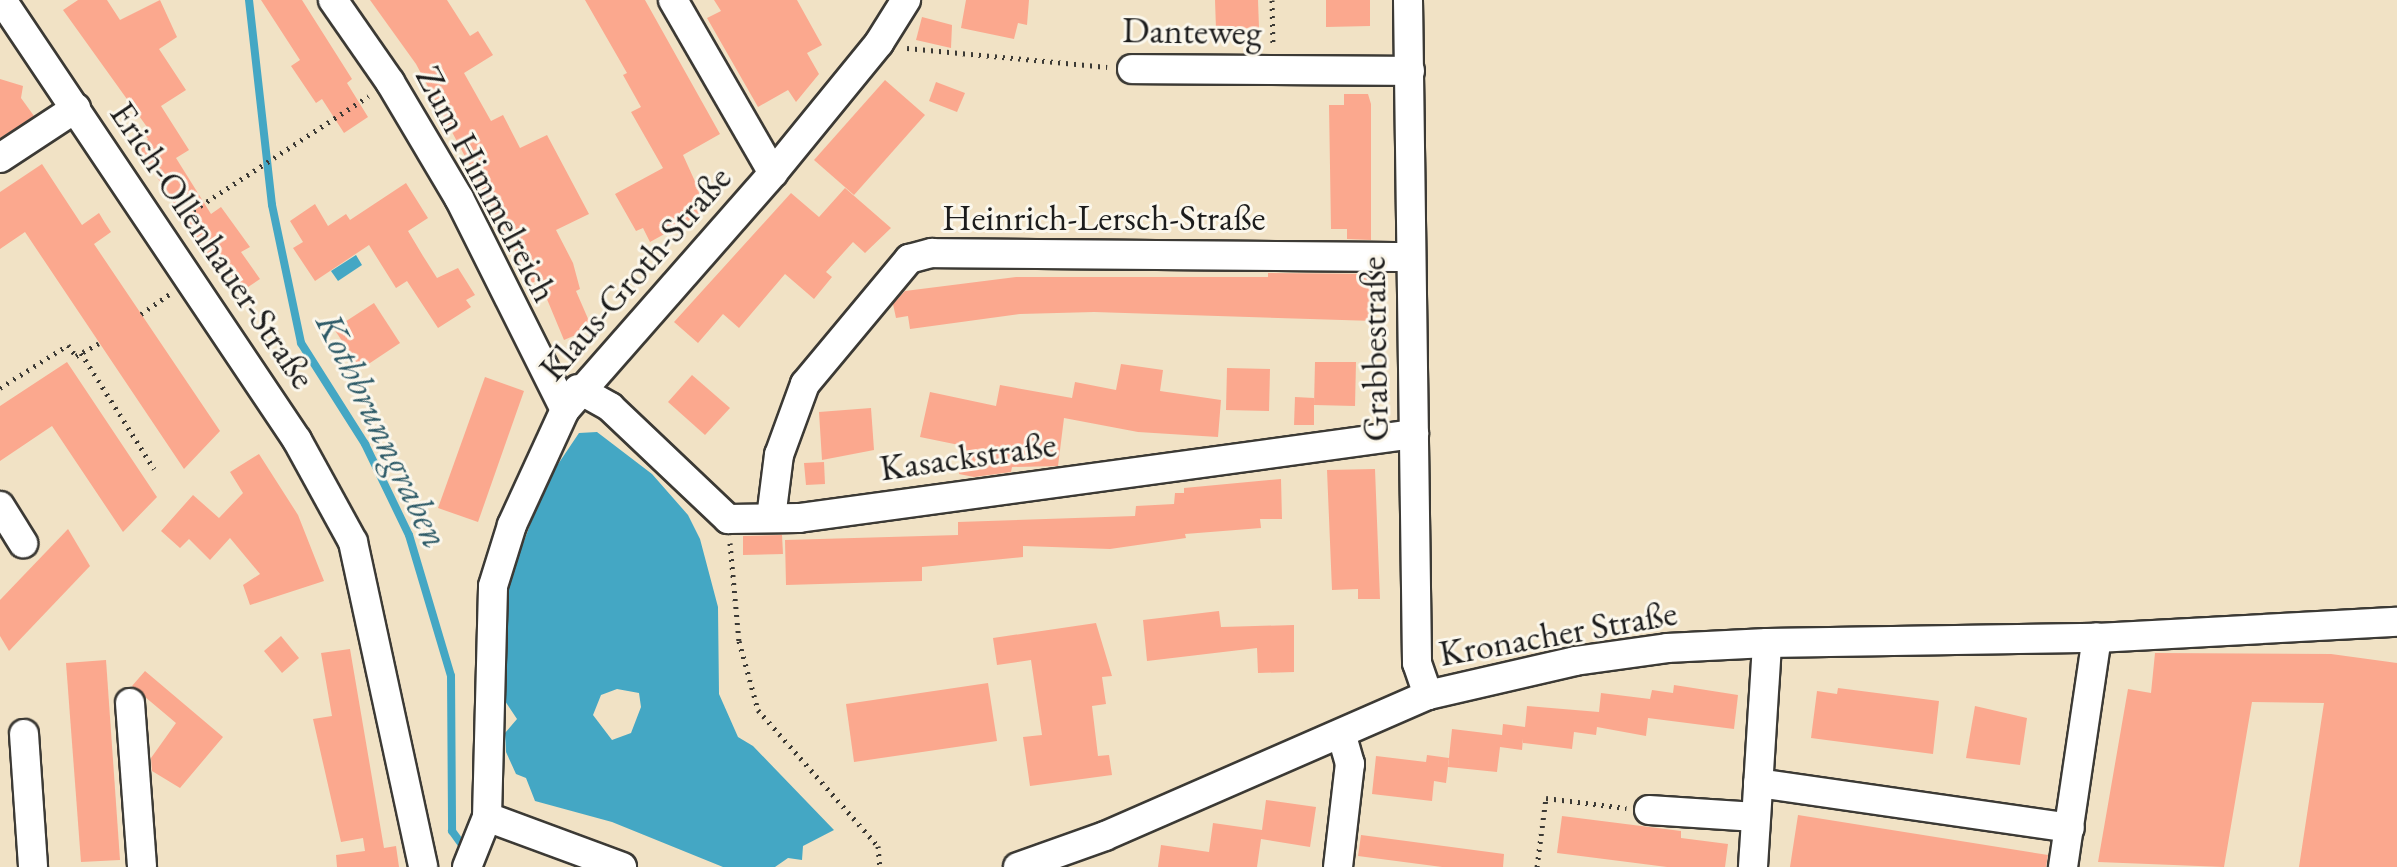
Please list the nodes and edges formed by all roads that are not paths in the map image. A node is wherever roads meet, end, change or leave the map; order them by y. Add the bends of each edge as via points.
1 (2, 0) edge
2 (333, 0) edge
3 (673, 0) edge
4 (906, 0) edge
5 (1408, 0) edge
6 (1132, 69) road end
7 (1410, 71) junction
8 (76, 108) junction
9 (0, 158) edge
10 (773, 173) junction
11 (1411, 257) junction
12 (572, 399) junction
13 (1414, 434) junction
14 (0, 506) edge
15 (771, 518) junction
16 (23, 543) dead end
17 (2397, 622) edge
18 (2097, 638) junction
19 (1767, 643) junction
20 (1428, 695) junction
21 (130, 703) dead end
22 (24, 734) dead end
23 (1342, 736) junction
24 (1758, 783) junction
25 (1649, 810) road end
26 (1756, 817) junction
27 (483, 825) junction
28 (2070, 828) junction
29 (468, 866) edge
30 (33, 867) edge
31 (142, 867) edge
32 (423, 867) edge
33 (622, 867) edge
34 (1018, 867) edge
35 (1338, 867) edge
36 (1753, 867) edge
37 (2063, 867) edge

1 - 8 street, Erich-Ollenhauer-Straße
2 - 12 street, Zum Himmelreich via 390,82
3 - 10 street
4 - 10 street, Klaus-Groth-Straße via 879,43
5 - 7 street, Grabbestraße
6 - 7 street, Danteweg
7 - 11 street, Grabbestraße
8 - 9 street
8 - 32 street, Erich-Ollenhauer-Straße via 297,440 353,542
10 - 12 street, Klaus-Groth-Straße
11 - 13 street, Grabbestraße
11 - 15 street, Heinrich-Lersch-Straße via 932,253 909,259 805,384 779,455
12 - 15 street, Kasackstraße via 610,407 728,519
12 - 27 street, Klaus-Groth-Straße via 512,525 493,586
13 - 15 street, Kasackstraße
13 - 20 street, Grabbestraße via 1417,663
14 - 16 street
17 - 18 street, Kronacher Straße
18 - 19 street, Kronacher Straße
18 - 28 street
19 - 20 street, Kronacher Straße via 1667,648 1575,661
19 - 24 street
20 - 23 street, Kronacher Straße
21 - 31 street
22 - 30 street
23 - 34 street, Kronacher Straße
23 - 35 street via 1350,764
24 - 26 street
24 - 28 street
25 - 26 street
26 - 36 street
27 - 29 street, Klaus-Groth-Straße
27 - 33 street
28 - 37 street

